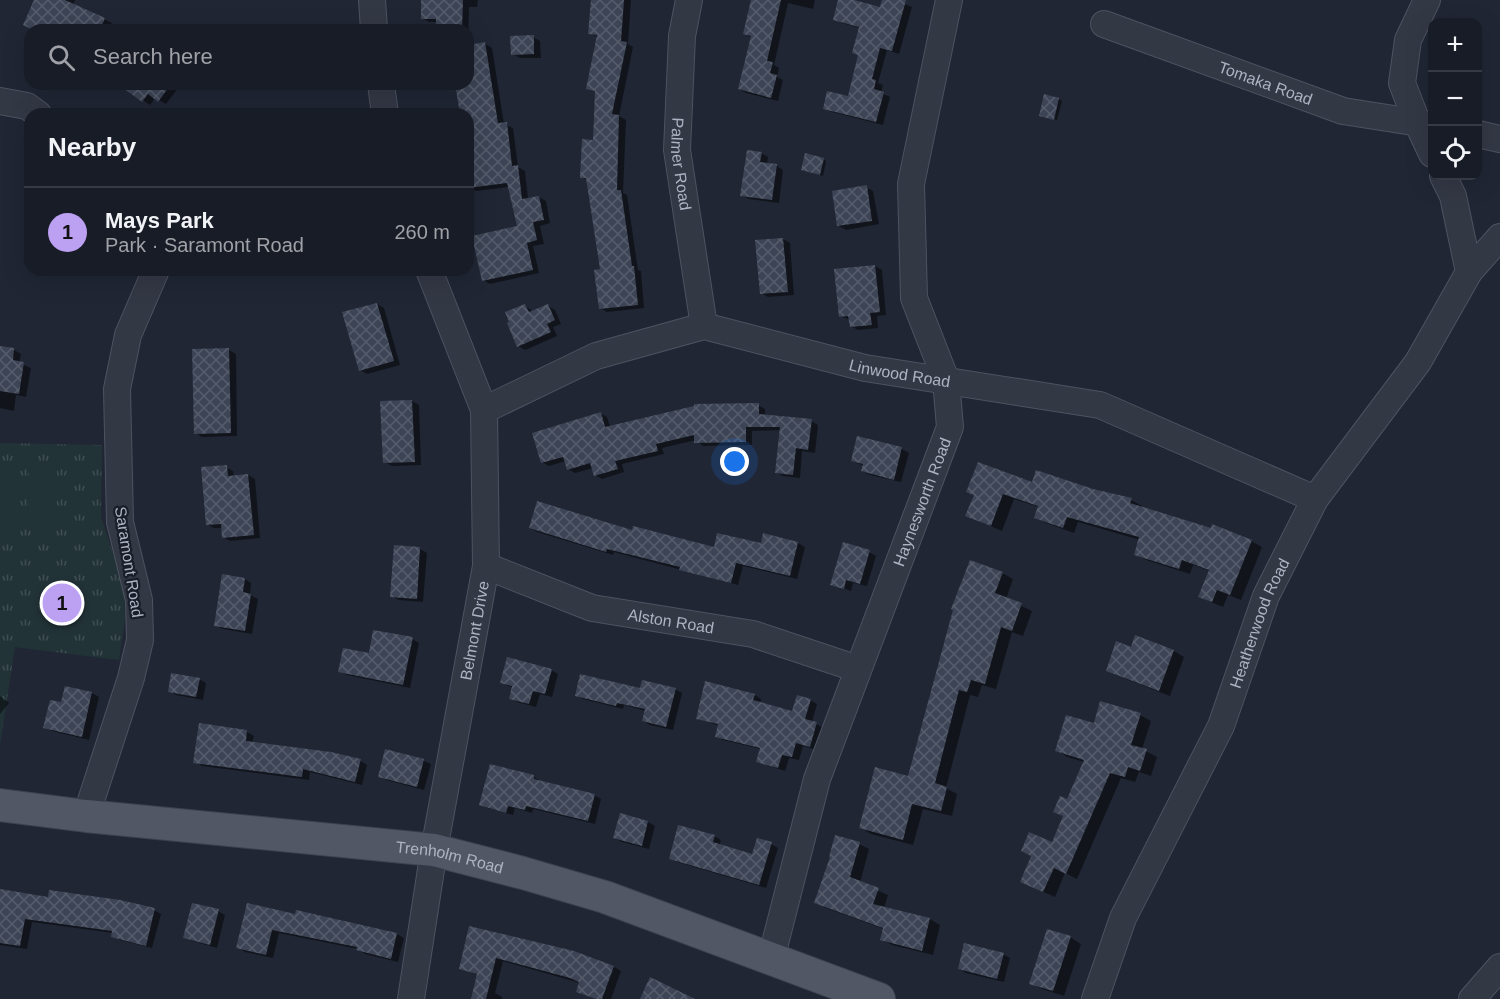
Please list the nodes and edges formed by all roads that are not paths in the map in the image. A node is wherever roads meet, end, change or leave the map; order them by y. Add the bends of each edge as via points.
1 (372, 0) edge
2 (689, 0) edge
3 (949, 0) edge
4 (1427, 0) edge
5 (374, 24) edge
6 (1104, 24) dead end
7 (382, 90) edge
8 (0, 101) edge
9 (30, 108) edge
10 (384, 108) edge
11 (1425, 124) edge
12 (1482, 135) edge
13 (1500, 139) edge
14 (1445, 180) edge
15 (1500, 237) edge
16 (1469, 272) junction
17 (153, 276) edge
18 (431, 276) edge
19 (704, 326) junction
20 (946, 380) junction
21 (484, 410) junction
22 (1315, 499) junction
23 (486, 566) junction
24 (858, 669) junction
25 (0, 805) edge
26 (86, 816) junction
27 (434, 850) junction
28 (771, 959) junction
29 (1500, 967) edge
30 (411, 999) edge
31 (879, 999) edge
32 (1095, 999) edge
33 (1472, 999) edge

1 - 5 street
2 - 19 street, Palmer Road via 682,36 677,150
3 - 20 street, Haynesworth Road via 911,184 914,298
4 - 11 street via 1408,40 1402,83
6 - 11 street, Tomaka Road via 1343,111
7 - 10 street
8 - 9 street
12 - 13 street
14 - 16 street via 1453,196
15 - 16 street, Heatherwood Road
16 - 22 street, Heatherwood Road via 1418,362
17 - 26 street, Saramont Road via 128,335 117,389 120,522 139,600 140,640
18 - 21 street, Belmont Drive
19 - 20 street, Linwood Road via 865,368
19 - 21 street via 596,356
20 - 22 street, Linwood Road via 1100,405
20 - 24 street, Haynesworth Road via 950,427
21 - 23 street, Belmont Drive
22 - 32 street, Heatherwood Road via 1266,596 1221,726 1123,918
23 - 24 street, Alston Road via 592,608 753,634
23 - 27 street, Belmont Drive
24 - 28 street, Haynesworth Road via 818,779
25 - 26 main road, Trenholm Road
26 - 27 main road, Trenholm Road
27 - 28 main road, Trenholm Road via 605,897
27 - 30 street, Belmont Drive
28 - 31 main road, Trenholm Road
29 - 33 street

